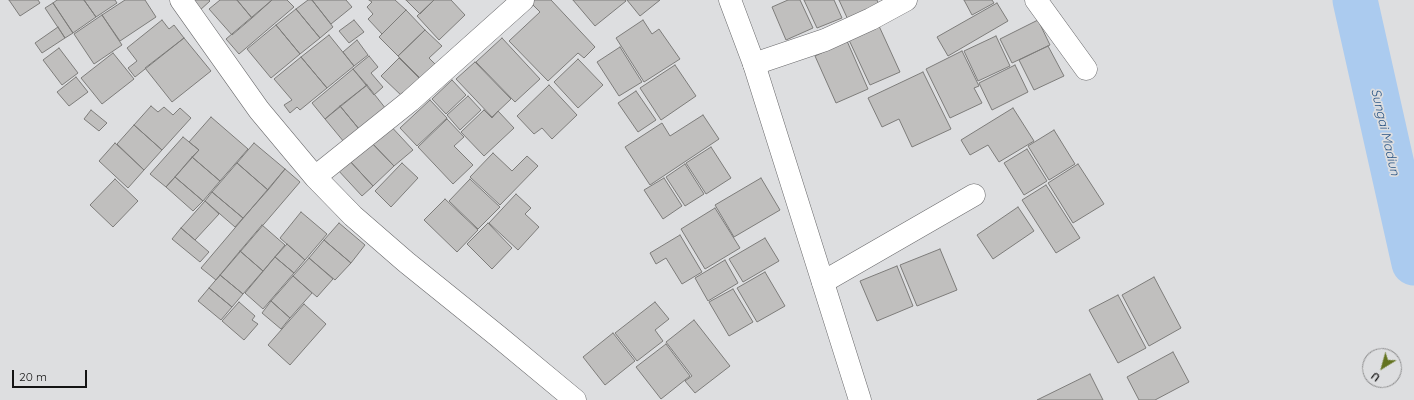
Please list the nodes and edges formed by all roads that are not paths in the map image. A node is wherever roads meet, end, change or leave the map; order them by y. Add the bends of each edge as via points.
1 (181, 0) edge
2 (523, 0) edge
3 (730, 0) edge
4 (906, 0) edge
5 (1036, 0) edge
6 (754, 64) junction
7 (1086, 69) dead end
8 (315, 177) junction
9 (974, 195) dead end
10 (823, 282) junction
11 (575, 400) edge
12 (860, 400) edge

1 - 8 street via 259,110
2 - 8 street via 410,101
3 - 6 street
4 - 6 street via 825,40
5 - 7 street
6 - 10 street
8 - 11 street via 353,216 406,262
9 - 10 street
10 - 12 street

